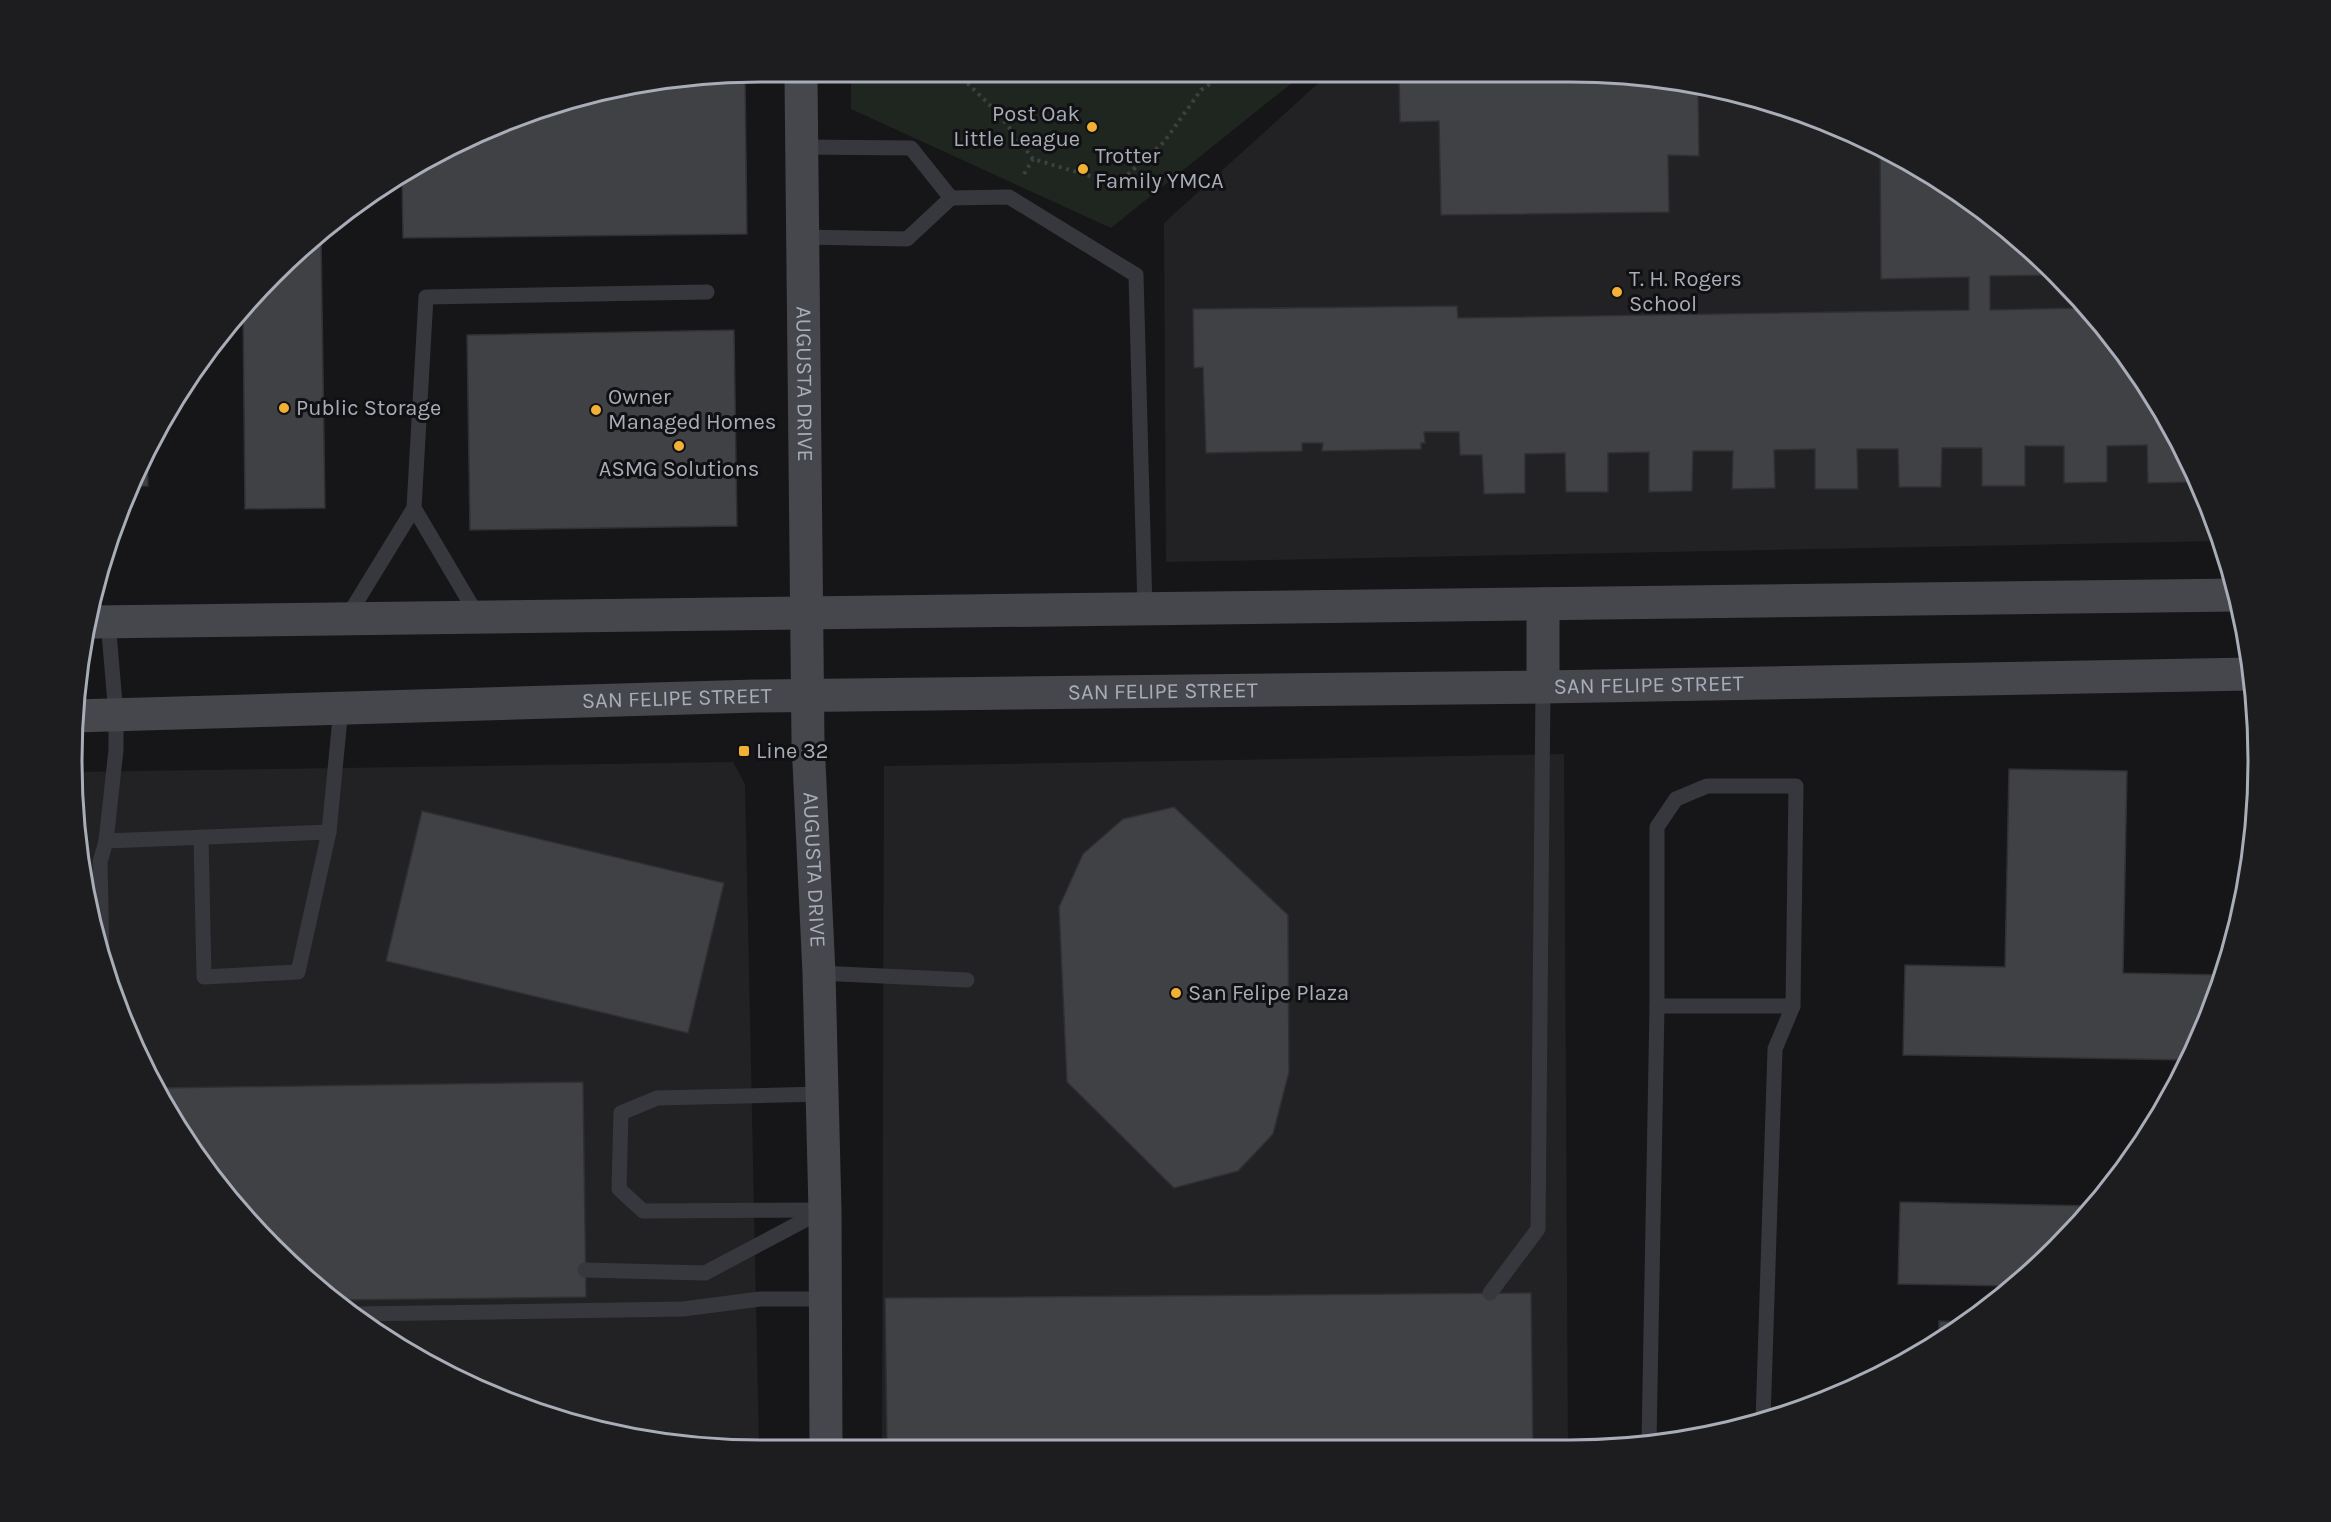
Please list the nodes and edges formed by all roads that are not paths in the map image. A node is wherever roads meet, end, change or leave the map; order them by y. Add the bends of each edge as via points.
1 (801, 82) edge
2 (802, 147) junction
3 (951, 198) junction
4 (802, 237) junction
5 (707, 292) dead end
6 (414, 508) junction
7 (2227, 595) edge
8 (1543, 604) junction
9 (1145, 610) junction
10 (806, 615) junction
11 (479, 618) junction
12 (346, 619) junction
13 (100, 622) edge
14 (2243, 674) edge
15 (1543, 687) junction
16 (807, 696) junction
17 (341, 708) junction
18 (116, 715) junction
19 (84, 716) edge
20 (329, 832) junction
21 (201, 837) junction
22 (106, 841) junction
23 (101, 916) edge
24 (819, 974) junction
25 (967, 980) dead end
26 (1657, 1006) junction
27 (1793, 1006) junction
28 (821, 1094) junction
29 (825, 1210) junction
30 (585, 1270) dead end
31 (1490, 1293) dead end
32 (825, 1299) junction
33 (369, 1314) edge
34 (1763, 1411) edge
35 (1649, 1435) edge
36 (826, 1440) edge

1 - 2 main road, AUGUSTA DRIVE
2 - 3 lane via 911,148
2 - 4 main road, AUGUSTA DRIVE
3 - 4 lane via 908,238
3 - 9 lane via 1009,197 1136,275
4 - 10 main road, AUGUSTA DRIVE
5 - 6 lane via 426,297
6 - 11 lane
6 - 12 lane
7 - 8 main road
8 - 9 main road
8 - 15 main road
9 - 10 main road
10 - 11 main road
10 - 16 main road, AUGUSTA DRIVE
11 - 12 main road
12 - 13 main road
13 - 18 lane
14 - 15 main road, SAN FELIPE STREET
15 - 16 main road, SAN FELIPE STREET
15 - 31 lane via 1538,1229
16 - 17 main road, SAN FELIPE STREET
16 - 24 main road, AUGUSTA DRIVE
17 - 18 main road, SAN FELIPE STREET
17 - 20 lane
18 - 19 main road, SAN FELIPE STREET
18 - 22 lane
20 - 21 lane
20 - 21 lane via 298,972 204,977
21 - 22 lane
22 - 23 lane via 100,862
24 - 25 lane
24 - 28 main road, AUGUSTA DRIVE
26 - 27 lane
26 - 27 lane via 1657,827 1676,799 1707,786 1796,786
26 - 35 lane
27 - 34 lane via 1775,1049
28 - 29 main road, AUGUSTA DRIVE
28 - 29 lane via 657,1098 621,1113 619,1190 643,1211
29 - 30 lane via 705,1273
29 - 32 main road, AUGUSTA DRIVE
32 - 33 lane via 760,1299 683,1309
32 - 36 main road, AUGUSTA DRIVE

